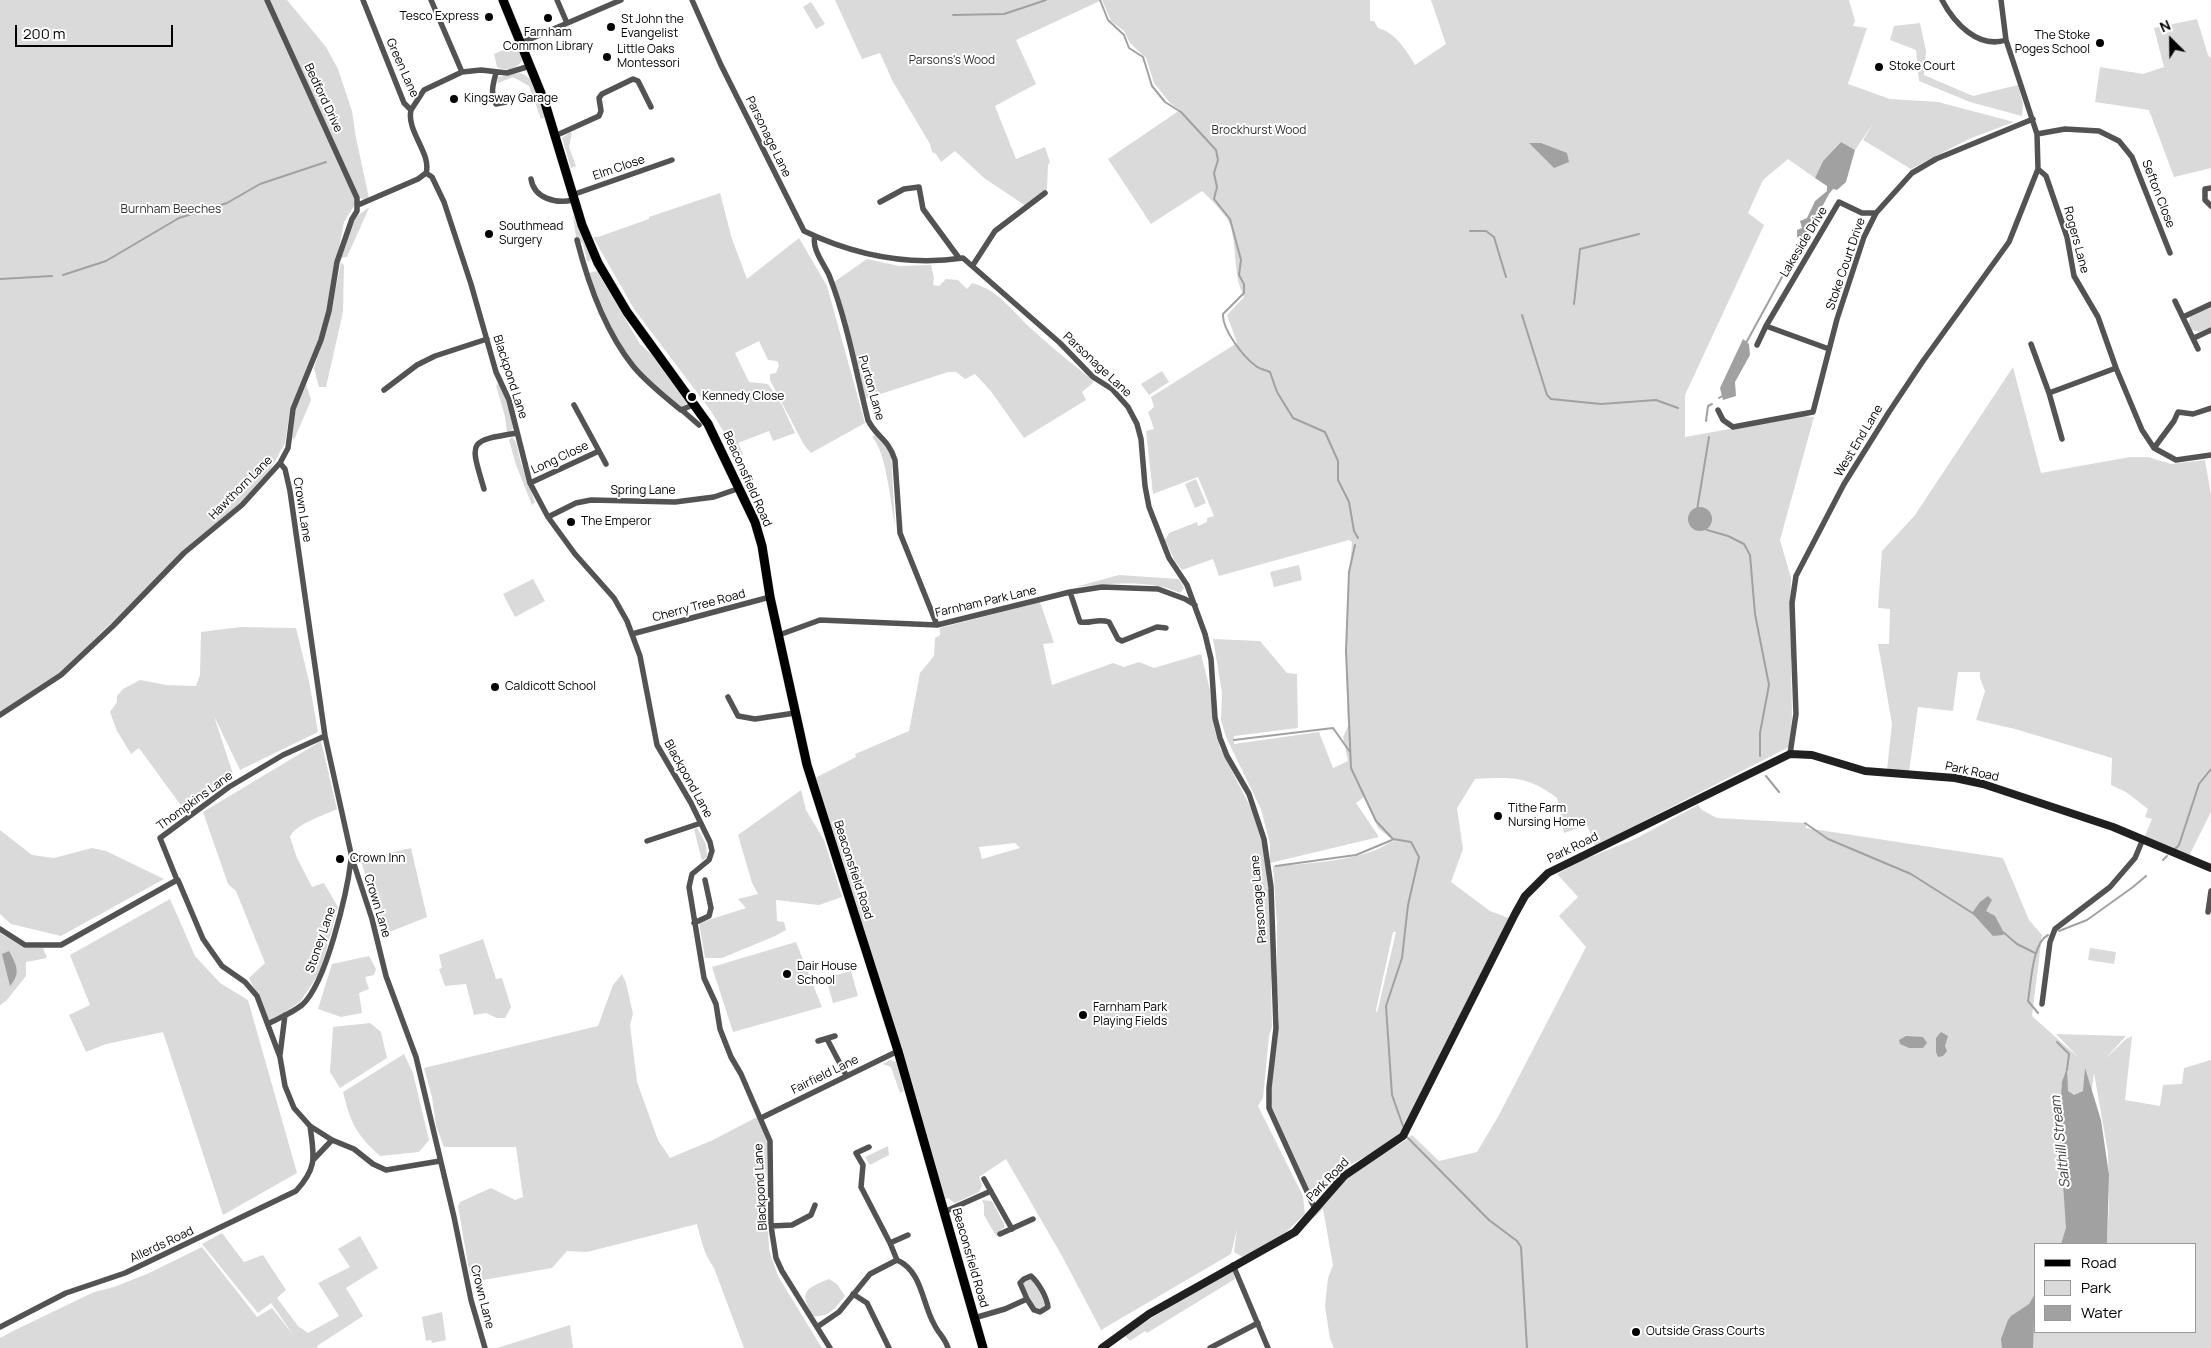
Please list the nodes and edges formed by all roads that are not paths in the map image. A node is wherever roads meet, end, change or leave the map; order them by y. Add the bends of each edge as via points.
1 (267, 0) edge
2 (363, 0) edge
3 (431, 0) edge
4 (503, 0) edge
5 (557, 0) edge
6 (621, 0) edge
7 (692, 0) edge
8 (1942, 0) edge
9 (2001, 0) edge
10 (568, 23) junction
11 (2006, 40) junction
12 (521, 43) junction
13 (530, 66) junction
14 (462, 72) junction
15 (496, 72) junction
16 (506, 102) dead end
17 (651, 107) dead end
18 (411, 110) junction
19 (2032, 119) junction
20 (2037, 134) junction
21 (556, 135) junction
22 (672, 160) dead end
23 (2038, 169) junction
24 (426, 173) junction
25 (531, 179) dead end
26 (2211, 188) edge
27 (1045, 193) dead end
28 (573, 197) junction
29 (880, 202) dead end
30 (358, 205) junction
31 (2211, 206) edge
32 (1876, 213) junction
33 (815, 236) junction
34 (577, 240) dead end
35 (2170, 252) dead end
36 (959, 258) junction
37 (598, 263) junction
38 (973, 265) junction
39 (586, 267) junction
40 (2175, 301) dead end
41 (2211, 304) edge
42 (2183, 317) junction
43 (1766, 326) junction
44 (2211, 330) edge
45 (2194, 338) junction
46 (487, 339) junction
47 (2031, 344) dead end
48 (1756, 345) dead end
49 (2198, 348) dead end
50 (1829, 349) junction
51 (2116, 368) junction
52 (384, 390) dead end
53 (2049, 393) junction
54 (696, 404) junction
55 (574, 405) dead end
56 (2211, 408) edge
57 (1718, 410) dead end
58 (683, 411) junction
59 (699, 425) dead end
60 (517, 433) junction
61 (2062, 439) dead end
62 (2154, 448) junction
63 (599, 450) junction
64 (2211, 455) edge
65 (280, 463) junction
66 (606, 464) dead end
67 (530, 483) junction
68 (484, 488) dead end
69 (740, 488) junction
70 (548, 517) junction
71 (1070, 592) junction
72 (770, 597) junction
73 (1194, 605) junction
74 (937, 625) junction
75 (1166, 628) dead end
76 (632, 634) junction
77 (779, 635) junction
78 (728, 697) dead end
79 (795, 713) junction
80 (0, 715) edge
81 (324, 736) junction
82 (1790, 754) junction
83 (701, 823) junction
84 (2143, 839) junction
85 (647, 841) dead end
86 (352, 858) junction
87 (2211, 868) edge
88 (178, 880) junction
89 (705, 880) dead end
90 (2211, 891) edge
91 (2208, 912) dead end
92 (694, 923) junction
93 (0, 929) edge
94 (2042, 1004) dead end
95 (285, 1015) junction
96 (268, 1024) junction
97 (835, 1036) dead end
98 (827, 1039) junction
99 (818, 1042) dead end
100 (898, 1051) junction
101 (280, 1057) junction
102 (846, 1075) junction
103 (761, 1118) junction
104 (310, 1126) junction
105 (332, 1140) junction
106 (868, 1147) dead end
107 (314, 1159) junction
108 (440, 1161) junction
109 (984, 1179) dead end
110 (991, 1191) junction
111 (815, 1205) dead end
112 (1315, 1209) junction
113 (944, 1212) junction
114 (1033, 1219) dead end
115 (771, 1226) junction
116 (1012, 1229) junction
117 (1000, 1234) dead end
118 (908, 1235) dead end
119 (890, 1243) junction
120 (897, 1260) junction
121 (1233, 1265) junction
122 (853, 1294) junction
123 (1027, 1299) junction
124 (974, 1318) junction
125 (1258, 1323) junction
126 (0, 1327) edge
127 (817, 1327) junction
128 (485, 1348) edge
129 (830, 1348) edge
130 (889, 1348) edge
131 (948, 1348) edge
132 (983, 1348) edge
133 (1102, 1348) edge
134 (1210, 1348) edge
135 (1268, 1348) edge

1 - 30 street, Bedford Drive
2 - 18 street, Green Lane via 404,103
3 - 14 street
4 - 12 main road, Beaconsfield Road
5 - 10 street
6 - 10 street
7 - 33 street, Parsonage Lane via 804,231
8 - 11 street via 1974,36 1986,43
9 - 11 street, Rogers Lane
10 - 12 street
11 - 19 street, Rogers Lane
12 - 13 main road, Beaconsfield Road
13 - 15 street via 507,73
13 - 21 main road, Beaconsfield Road
14 - 15 street
14 - 18 street via 424,90
15 - 16 street via 492,94 494,102
17 - 21 street via 638,80 633,78 602,94 599,116
18 - 24 street, Green Lane via 411,122 427,166
19 - 20 street, Rogers Lane
19 - 32 street, Stoke Court Drive via 1936,159 1912,173
20 - 23 street, Rogers Lane
20 - 35 street, Sefton Close via 2065,128 2099,131 2119,141 2132,157
21 - 28 main road, Beaconsfield Road
22 - 28 street, Elm Close
23 - 51 street, Rogers Lane via 2046,176 2067,237 2074,276 2098,317
23 - 82 street, West End Lane via 2009,242 1889,412 1844,484 1796,576 1792,603 1796,714
24 - 30 street
24 - 46 street, Blackpond Lane via 432,177 444,202
25 - 28 street via 536,193 542,196 562,201
26 - 31 street via 2205,190 2205,200
27 - 38 street via 996,231
28 - 37 main road, Beaconsfield Road
29 - 36 street via 904,189 919,188 923,208
30 - 65 street, Hawthorn Lane via 337,262 321,340 293,409 288,448
32 - 43 street, Lakeside Drive via 1862,213 1839,202
32 - 50 street, Stoke Court Drive via 1864,237
33 - 36 street, Parsonage Lane via 886,258
33 - 74 street, Purton Lane via 814,246 837,300 868,420 873,430 884,438 893,455 900,533
34 - 39 street
36 - 38 street, Parsonage Lane
37 - 39 street
37 - 54 main road, Beaconsfield Road via 627,312
38 - 73 street, Parsonage Lane via 1093,377 1112,388 1128,407 1141,439 1149,507 1169,558 1187,585
39 - 58 street via 607,324 631,364
40 - 42 street
41 - 42 street
42 - 45 street
43 - 48 street, Lakeside Drive
43 - 50 street
44 - 45 street
45 - 49 street
46 - 52 street via 435,356
46 - 60 street, Blackpond Lane
47 - 53 street
50 - 57 street, Stoke Court Drive via 1813,412 1733,427 1720,418
51 - 53 street
51 - 62 street, Rogers Lane via 2142,430
53 - 61 street
54 - 58 street
54 - 69 main road, Beaconsfield Road
55 - 63 street, Long Close
56 - 62 street via 2193,414 2178,412
58 - 59 street
60 - 67 street, Blackpond Lane
60 - 68 street via 478,442 474,452
62 - 64 street, Rogers Lane via 2176,460
63 - 66 street, Long Close
63 - 67 street, Long Close
65 - 80 street, Hawthorn Lane via 242,505 184,553 61,675
65 - 81 street, Crown Lane via 285,469 290,492
67 - 70 street, Blackpond Lane
69 - 70 street, Spring Lane via 714,497 675,502 591,500 576,503
69 - 72 main road, Beaconsfield Road via 762,546
70 - 76 street, Blackpond Lane via 614,598
71 - 73 street, Farnham Park Lane via 1102,587 1158,589
71 - 74 street, Farnham Park Lane
71 - 75 street via 1080,622 1101,619 1109,622 1122,641 1158,624
72 - 76 street, Cherry Tree Road
72 - 77 main road, Beaconsfield Road
73 - 112 street, Parsonage Lane via 1206,634 1211,659 1215,718 1220,738 1249,794 1264,839 1271,887 1276,1028 1268,1088 1269,1108
74 - 77 street, Farnham Park Lane via 825,620
76 - 83 street, Blackpond Lane via 640,656 657,745
77 - 79 main road, Beaconsfield Road
78 - 79 street via 738,716 755,718
79 - 100 main road, Beaconsfield Road via 811,778
81 - 86 street, Crown Lane
81 - 88 street, Thompkins Lane via 283,755 229,787 160,838
82 - 84 main road, Park Road via 1812,755 1865,771 1956,778 1984,784
82 - 112 main road, Park Road via 1561,865 1539,880 1514,916 1403,1136 1344,1176
83 - 85 street
83 - 92 street, Blackpond Lane via 712,851 710,860 690,878
84 - 87 main road, Park Road
84 - 94 street via 2134,858 2110,887 2055,929 2050,942
86 - 95 street, Stoney Lane via 343,907 321,975 303,1004
86 - 108 street, Crown Lane via 386,976 416,1057
88 - 93 street via 61,945 25,945
88 - 96 street via 203,940 222,966 245,982 257,996
89 - 92 street via 711,908 709,916
90 - 91 street
92 - 103 street, Blackpond Lane via 704,978 716,1004 720,1029 730,1057
95 - 96 street, Stoney Lane
95 - 101 street
96 - 101 street
97 - 98 street
98 - 99 street
98 - 102 street
100 - 102 street, Fairfield Lane
100 - 113 main road, Beaconsfield Road
101 - 104 street via 294,1108
102 - 103 street, Fairfield Lane
103 - 115 street, Blackpond Lane via 770,1141
104 - 105 street
104 - 107 street, Allerds Road
105 - 107 street, Allerds Road
105 - 108 street via 354,1149 386,1170
106 - 119 street via 856,1153 863,1165 861,1187
107 - 126 street, Allerds Road via 308,1178 287,1196 125,1274 66,1293
108 - 128 street, Crown Lane
109 - 110 street
110 - 113 street
110 - 116 street
111 - 115 street via 811,1216 792,1225
112 - 121 main road, Park Road via 1295,1232
113 - 124 main road, Beaconsfield Road
114 - 116 street
115 - 127 street, Blackpond Lane via 776,1258
116 - 117 street
118 - 119 street
119 - 120 street
120 - 122 street via 870,1274
120 - 131 street via 912,1270 934,1324
121 - 125 street
121 - 133 main road, Park Road via 1149,1314
122 - 127 street via 839,1312
122 - 130 street via 867,1303
123 - 123 street via 1020,1284 1031,1276 1048,1307 1040,1312 1034,1310
123 - 124 street
124 - 132 main road, Beaconsfield Road
125 - 134 street
125 - 135 street
127 - 129 street, Blackpond Lane

